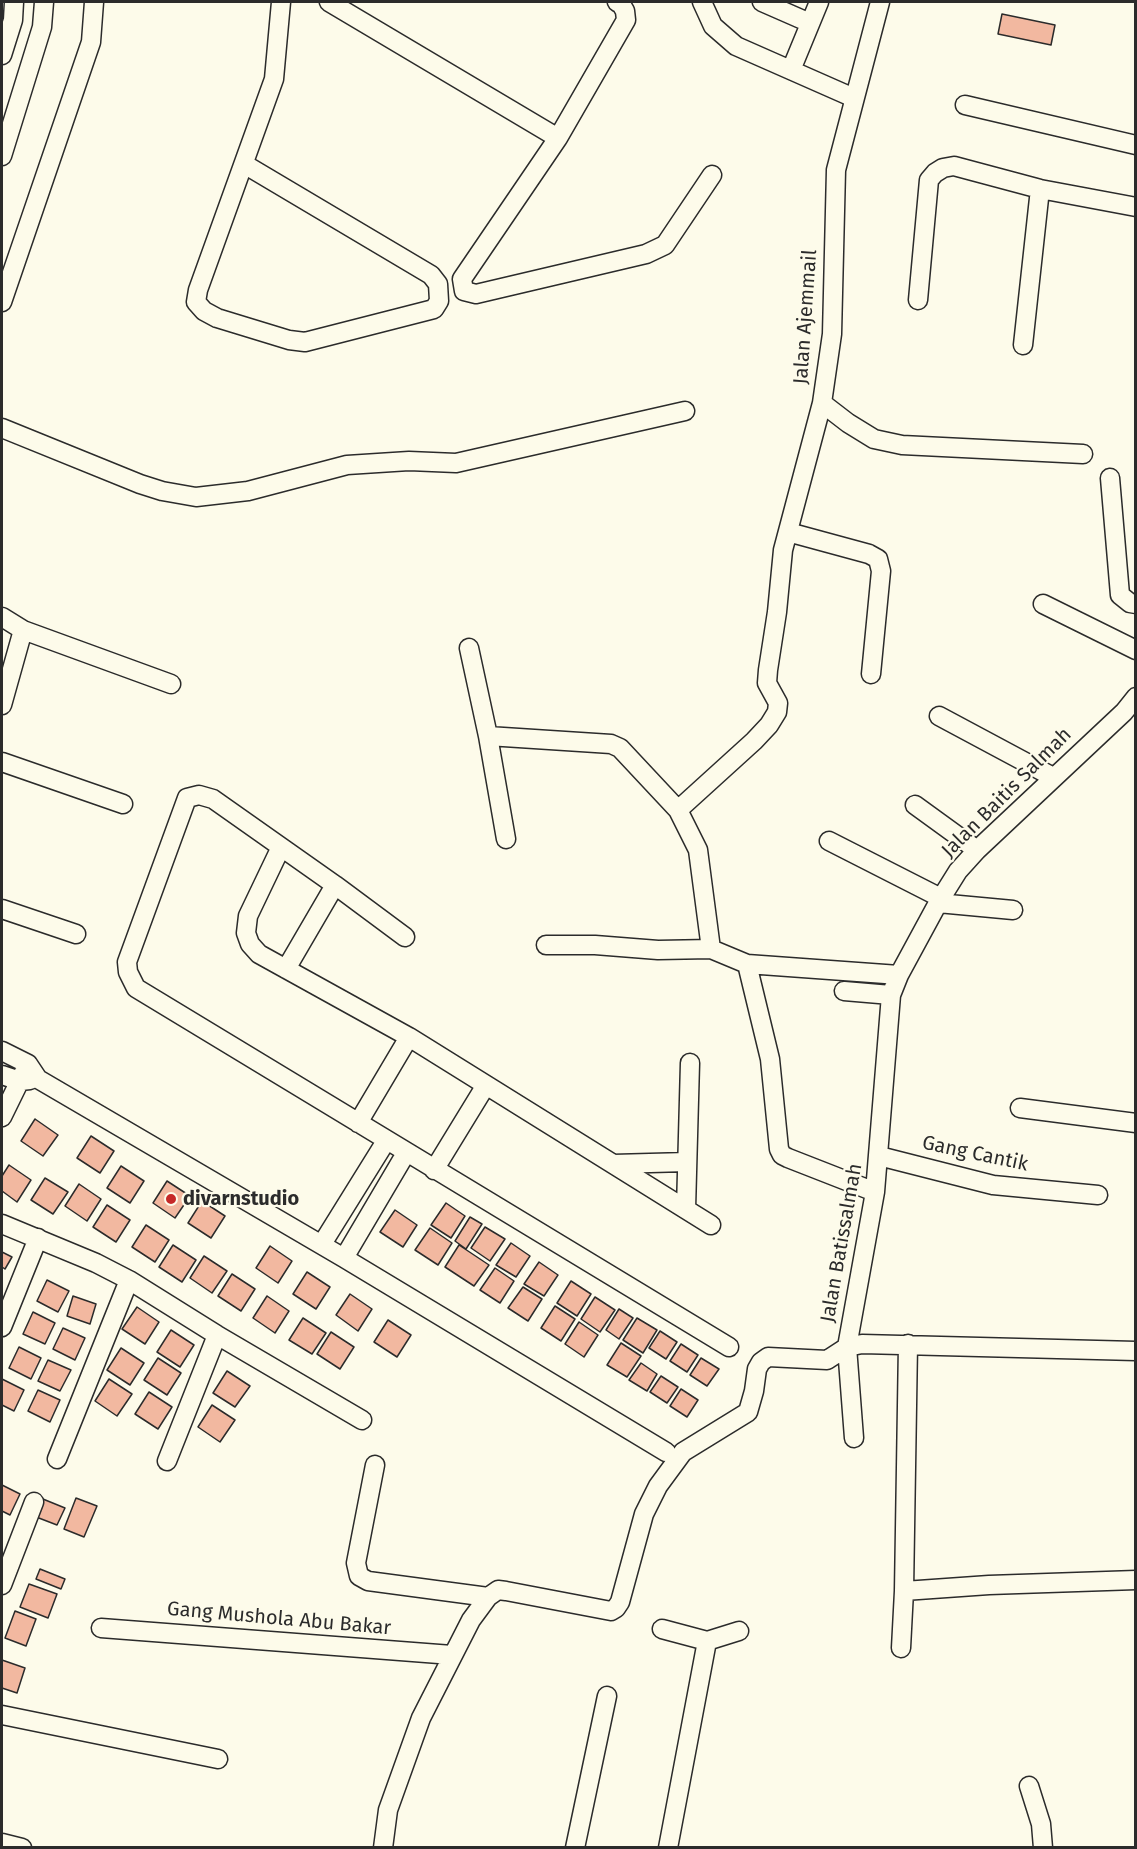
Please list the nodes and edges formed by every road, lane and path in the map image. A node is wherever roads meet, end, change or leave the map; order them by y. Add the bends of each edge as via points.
1 (14, 2) edge
2 (44, 2) edge
3 (94, 2) edge
4 (281, 2) edge
5 (329, 2) edge
6 (617, 2) edge
7 (702, 2) edge
8 (762, 2) edge
9 (819, 2) edge
10 (880, 2) edge
11 (810, 23) junction
12 (2, 56) edge
13 (790, 70) junction
14 (854, 98) junction
15 (965, 105) dead end
16 (558, 138) junction
17 (1136, 145) edge
18 (2, 156) edge
19 (244, 164) junction
20 (712, 175) dead end
21 (1040, 189) junction
22 (1136, 207) edge
23 (918, 300) dead end
24 (2, 302) edge
25 (1023, 345) dead end
26 (822, 403) junction
27 (685, 411) dead end
28 (2, 428) edge
29 (1083, 454) dead end
30 (1110, 478) dead end
31 (788, 532) junction
32 (1043, 604) dead end
33 (1136, 604) edge
34 (2, 617) edge
35 (23, 630) junction
36 (469, 648) dead end
37 (1136, 650) edge
38 (871, 674) dead end
39 (171, 684) dead end
40 (1136, 697) edge
41 (2, 705) edge
42 (939, 716) dead end
43 (488, 736) junction
44 (2, 762) edge
45 (1053, 777) junction
46 (123, 804) dead end
47 (915, 805) dead end
48 (678, 810) junction
49 (506, 839) dead end
50 (829, 841) dead end
51 (281, 847) junction
52 (977, 850) junction
53 (335, 885) junction
54 (939, 900) junction
55 (2, 909) edge
56 (1013, 910) dead end
57 (76, 934) dead end
58 (405, 937) dead end
59 (546, 945) dead end
60 (711, 949) junction
61 (747, 964) junction
62 (286, 969) junction
63 (899, 975) junction
64 (844, 991) dead end
65 (891, 995) junction
66 (409, 1037) junction
67 (2, 1051) edge
68 (690, 1063) dead end
69 (33, 1072) junction
70 (2, 1075) edge
71 (20, 1081) junction
72 (486, 1085) junction
73 (1020, 1108) dead end
74 (2, 1117) edge
75 (358, 1124) junction
76 (1136, 1124) edge
77 (386, 1141) junction
78 (406, 1153) junction
79 (879, 1156) junction
80 (687, 1162) junction
81 (613, 1164) junction
82 (434, 1170) junction
83 (875, 1192) junction
84 (1098, 1195) dead end
85 (686, 1209) junction
86 (2, 1224) edge
87 (711, 1225) dead end
88 (38, 1238) junction
89 (322, 1245) junction
90 (344, 1258) junction
91 (129, 1280) junction
92 (2, 1327) edge
93 (217, 1335) junction
94 (908, 1344) junction
95 (729, 1347) dead end
96 (847, 1347) junction
97 (1136, 1351) edge
98 (362, 1420) dead end
99 (854, 1438) dead end
100 (666, 1452) dead end
101 (57, 1459) dead end
102 (167, 1461) dead end
103 (375, 1465) dead end
104 (34, 1502) dead end
105 (1136, 1580) edge
106 (2, 1585) edge
107 (904, 1591) junction
108 (488, 1597) junction
109 (101, 1628) dead end
110 (662, 1629) dead end
111 (739, 1631) dead end
112 (707, 1641) junction
113 (901, 1648) dead end
114 (452, 1655) junction
115 (607, 1696) dead end
116 (2, 1715) edge
117 (218, 1759) dead end
118 (1029, 1786) dead end
119 (2, 1843) edge
120 (22, 1848) edge
121 (383, 1848) edge
122 (575, 1848) edge
123 (668, 1848) edge
124 (1043, 1848) edge

1 - 12 street
2 - 18 street via 42,27
3 - 24 street via 91,42
4 - 19 street via 274,79
5 - 16 street
6 - 16 street via 625,11 626,20
7 - 13 street via 713,26 736,46
8 - 11 street
9 - 11 street
10 - 14 street, Jalan Ajemmail
11 - 13 street
13 - 14 street
14 - 26 street, Jalan Ajemmail via 836,170 832,334
15 - 17 street
16 - 20 street via 462,279 464,291 476,294 646,254 665,245
19 - 19 street via 431,275 438,284 439,301 434,309 306,342 279,337 204,311 196,302 198,290
21 - 22 street
21 - 23 street via 954,166 935,173 929,180
21 - 25 street
26 - 29 street via 874,439 902,445
26 - 31 street, Jalan Ajemmail
27 - 28 street via 456,463 346,465 248,491 196,497 140,484
30 - 33 street via 1120,595
31 - 38 street via 878,559 881,571
31 - 48 street, Jalan Ajemmail via 767,683 778,703 777,712 754,741
32 - 37 street
34 - 35 street
35 - 39 street
35 - 41 street
36 - 43 street
40 - 45 street, Jalan Baitis Salmah
42 - 45 street
43 - 48 street via 611,744 620,748
43 - 49 street
44 - 46 street
45 - 52 street, Jalan Baitis Salmah
47 - 52 street
48 - 60 street via 698,850
50 - 54 street
51 - 53 street
51 - 62 street via 248,916 246,933 259,954
51 - 75 street via 213,799 199,795 187,798 127,962 128,972 136,988
52 - 54 street, Jalan Baitis Salmah
53 - 58 street
53 - 62 street
54 - 56 street
54 - 63 street, Jalan Baitis Salmah
55 - 57 street
59 - 60 street via 657,951
60 - 61 street
61 - 63 street
61 - 83 street via 770,1059 782,1155
62 - 66 street
63 - 65 street, Jalan Baitis Salmah
64 - 65 street
65 - 79 street, Jalan Batissalmah
66 - 72 street
66 - 75 street
67 - 69 street
68 - 80 street
69 - 71 street
69 - 89 street
70 - 71 street
71 - 74 street
72 - 81 street
72 - 82 street
73 - 76 street
75 - 77 street
77 - 78 street
77 - 89 street
78 - 82 street
78 - 90 street
79 - 83 street, Jalan Batissalmah
79 - 84 street, Gang Cantik via 993,1185
80 - 81 street
80 - 85 street
81 - 85 street
82 - 95 street
83 - 96 street, Jalan Batissalmah
85 - 87 street
86 - 88 street
88 - 91 street
88 - 92 street
89 - 90 street
90 - 100 street
91 - 93 street
91 - 101 street
93 - 98 street
93 - 102 street
94 - 96 street
94 - 97 street
94 - 107 street
96 - 99 street
96 - 108 street, Jalan Batissalmah via 827,1360 768,1358 761,1362 748,1412 683,1452 658,1486 644,1514 616,1608 611,1611 498,1590
103 - 108 street via 356,1563 359,1576 368,1581
104 - 106 street
105 - 107 street
107 - 113 street
108 - 114 street
109 - 114 street, Gang Mushola Abu Bakar
110 - 112 street
111 - 112 street
112 - 123 street
114 - 121 street via 422,1718 388,1810
115 - 122 street
116 - 117 street
118 - 124 street via 1041,1824
119 - 120 street

